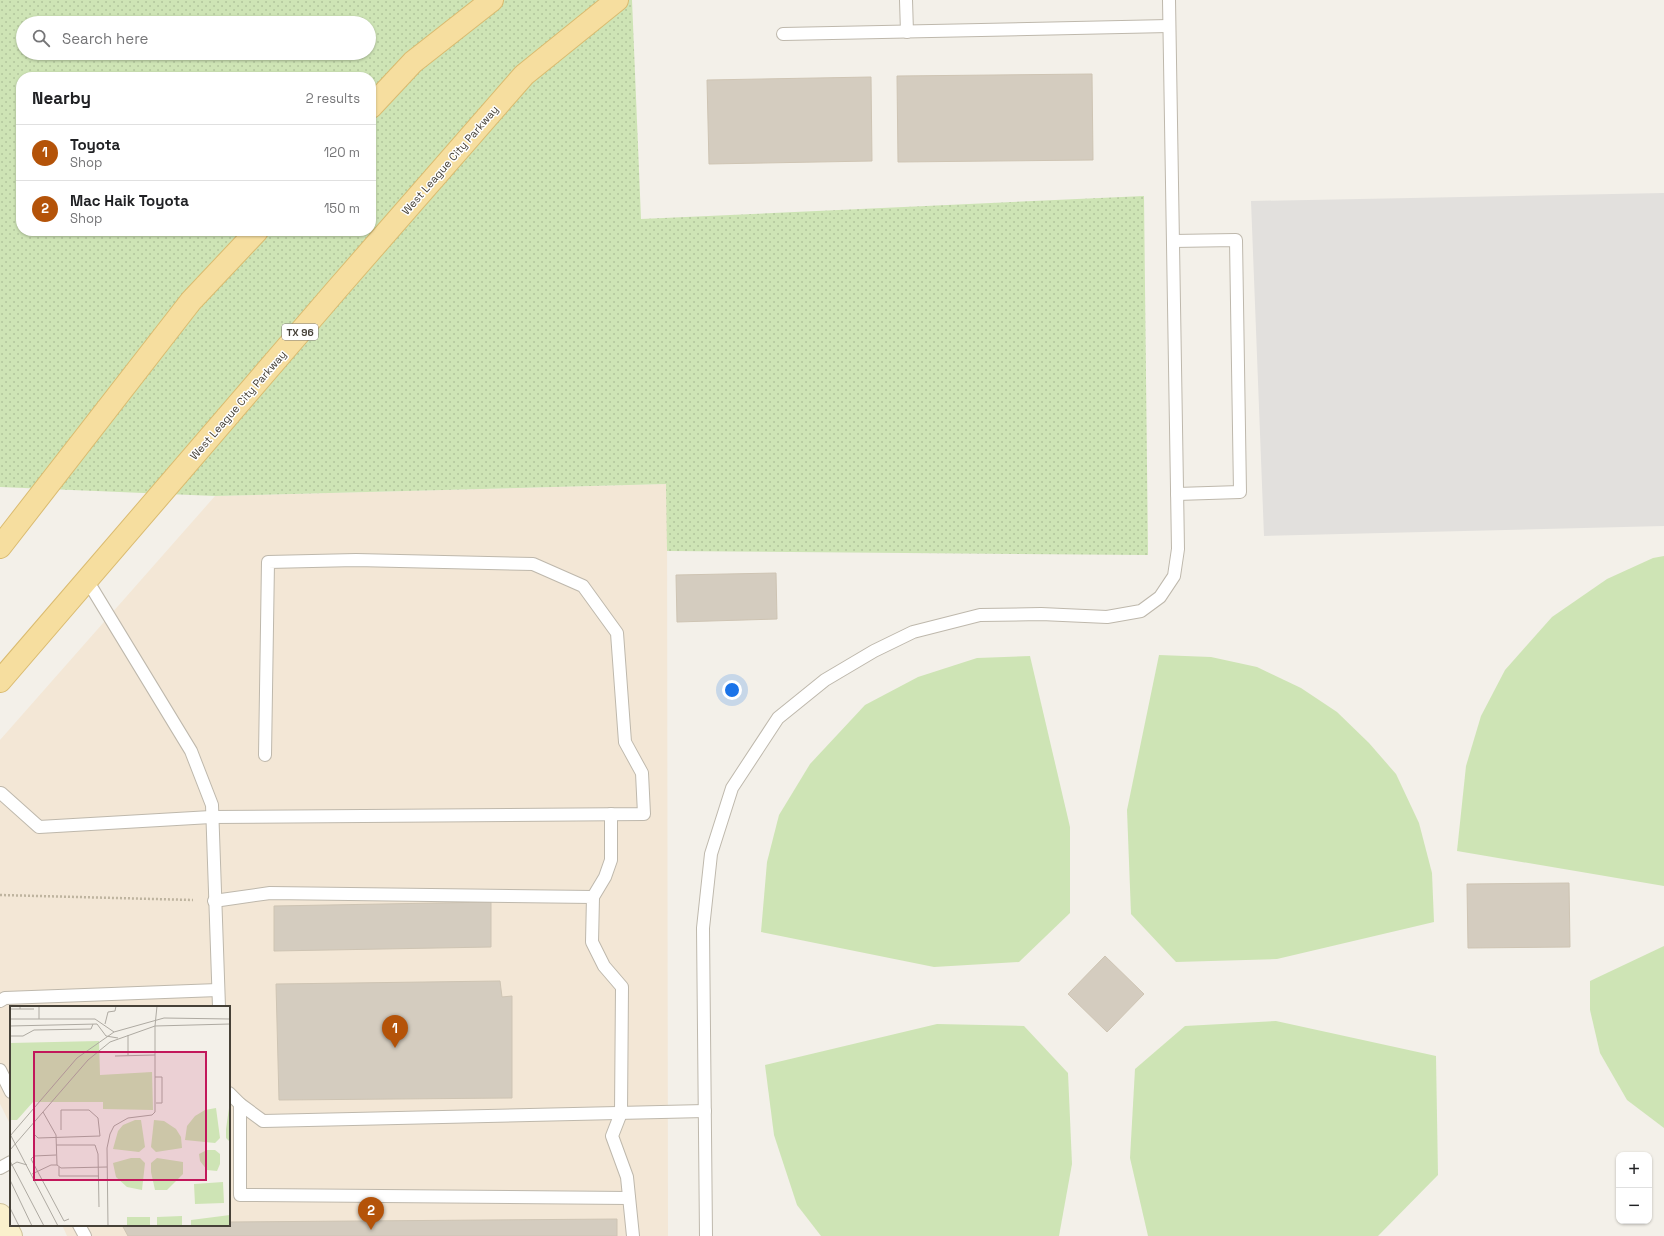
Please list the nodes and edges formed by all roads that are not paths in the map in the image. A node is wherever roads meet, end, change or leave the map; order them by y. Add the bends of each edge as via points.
1 (492, 0) edge
2 (618, 0) edge
3 (906, 0) edge
4 (1169, 0) edge
5 (1169, 26) junction
6 (907, 32) junction
7 (783, 34) dead end
8 (376, 102) edge
9 (251, 236) edge
10 (1173, 241) junction
11 (1177, 494) junction
12 (0, 547) edge
13 (87, 580) junction
14 (0, 681) edge
15 (266, 755) dead end
16 (1, 793) edge
17 (611, 814) junction
18 (211, 817) junction
19 (593, 897) junction
20 (214, 901) junction
21 (218, 990) junction
22 (0, 1001) edge
23 (219, 1006) edge
24 (0, 1070) edge
25 (10, 1090) edge
26 (230, 1094) edge
27 (240, 1104) junction
28 (705, 1110) junction
29 (621, 1113) junction
30 (10, 1163) edge
31 (0, 1168) edge
32 (629, 1198) junction
33 (0, 1215) edge
34 (80, 1226) edge
35 (11, 1236) edge
36 (85, 1236) edge
37 (633, 1236) edge
38 (706, 1236) edge

1 - 8 main road via 413,62
2 - 13 main road, West League City Parkway / TX 96 via 524,75
3 - 6 lane
4 - 5 lane
5 - 6 lane
5 - 10 lane
6 - 7 lane
9 - 12 main road via 192,301
10 - 11 lane
10 - 11 lane via 1236,240 1239,420 1240,492
11 - 28 lane via 1178,555 1174,576 1160,597 1141,611 1107,617 980,615 912,632 874,650 825,680 778,718 732,788 711,854 703,928
13 - 14 main road, West League City Parkway / TX 96
13 - 18 lane via 192,751 212,805
15 - 17 lane via 268,562 356,560 533,564 583,586 616,633 625,742 642,773 644,814
16 - 18 lane via 39,827
17 - 18 lane
17 - 19 lane via 611,860
18 - 20 lane
19 - 20 lane via 270,892
19 - 29 lane via 592,942 604,966 622,987
20 - 21 lane
21 - 22 lane via 5,998
21 - 23 lane
24 - 25 lane
26 - 27 lane
27 - 29 lane via 263,1121
27 - 32 lane via 240,1195
28 - 29 lane
28 - 38 lane
29 - 32 lane via 612,1136 627,1177
30 - 31 lane
32 - 37 lane
33 - 35 main road
34 - 36 lane

